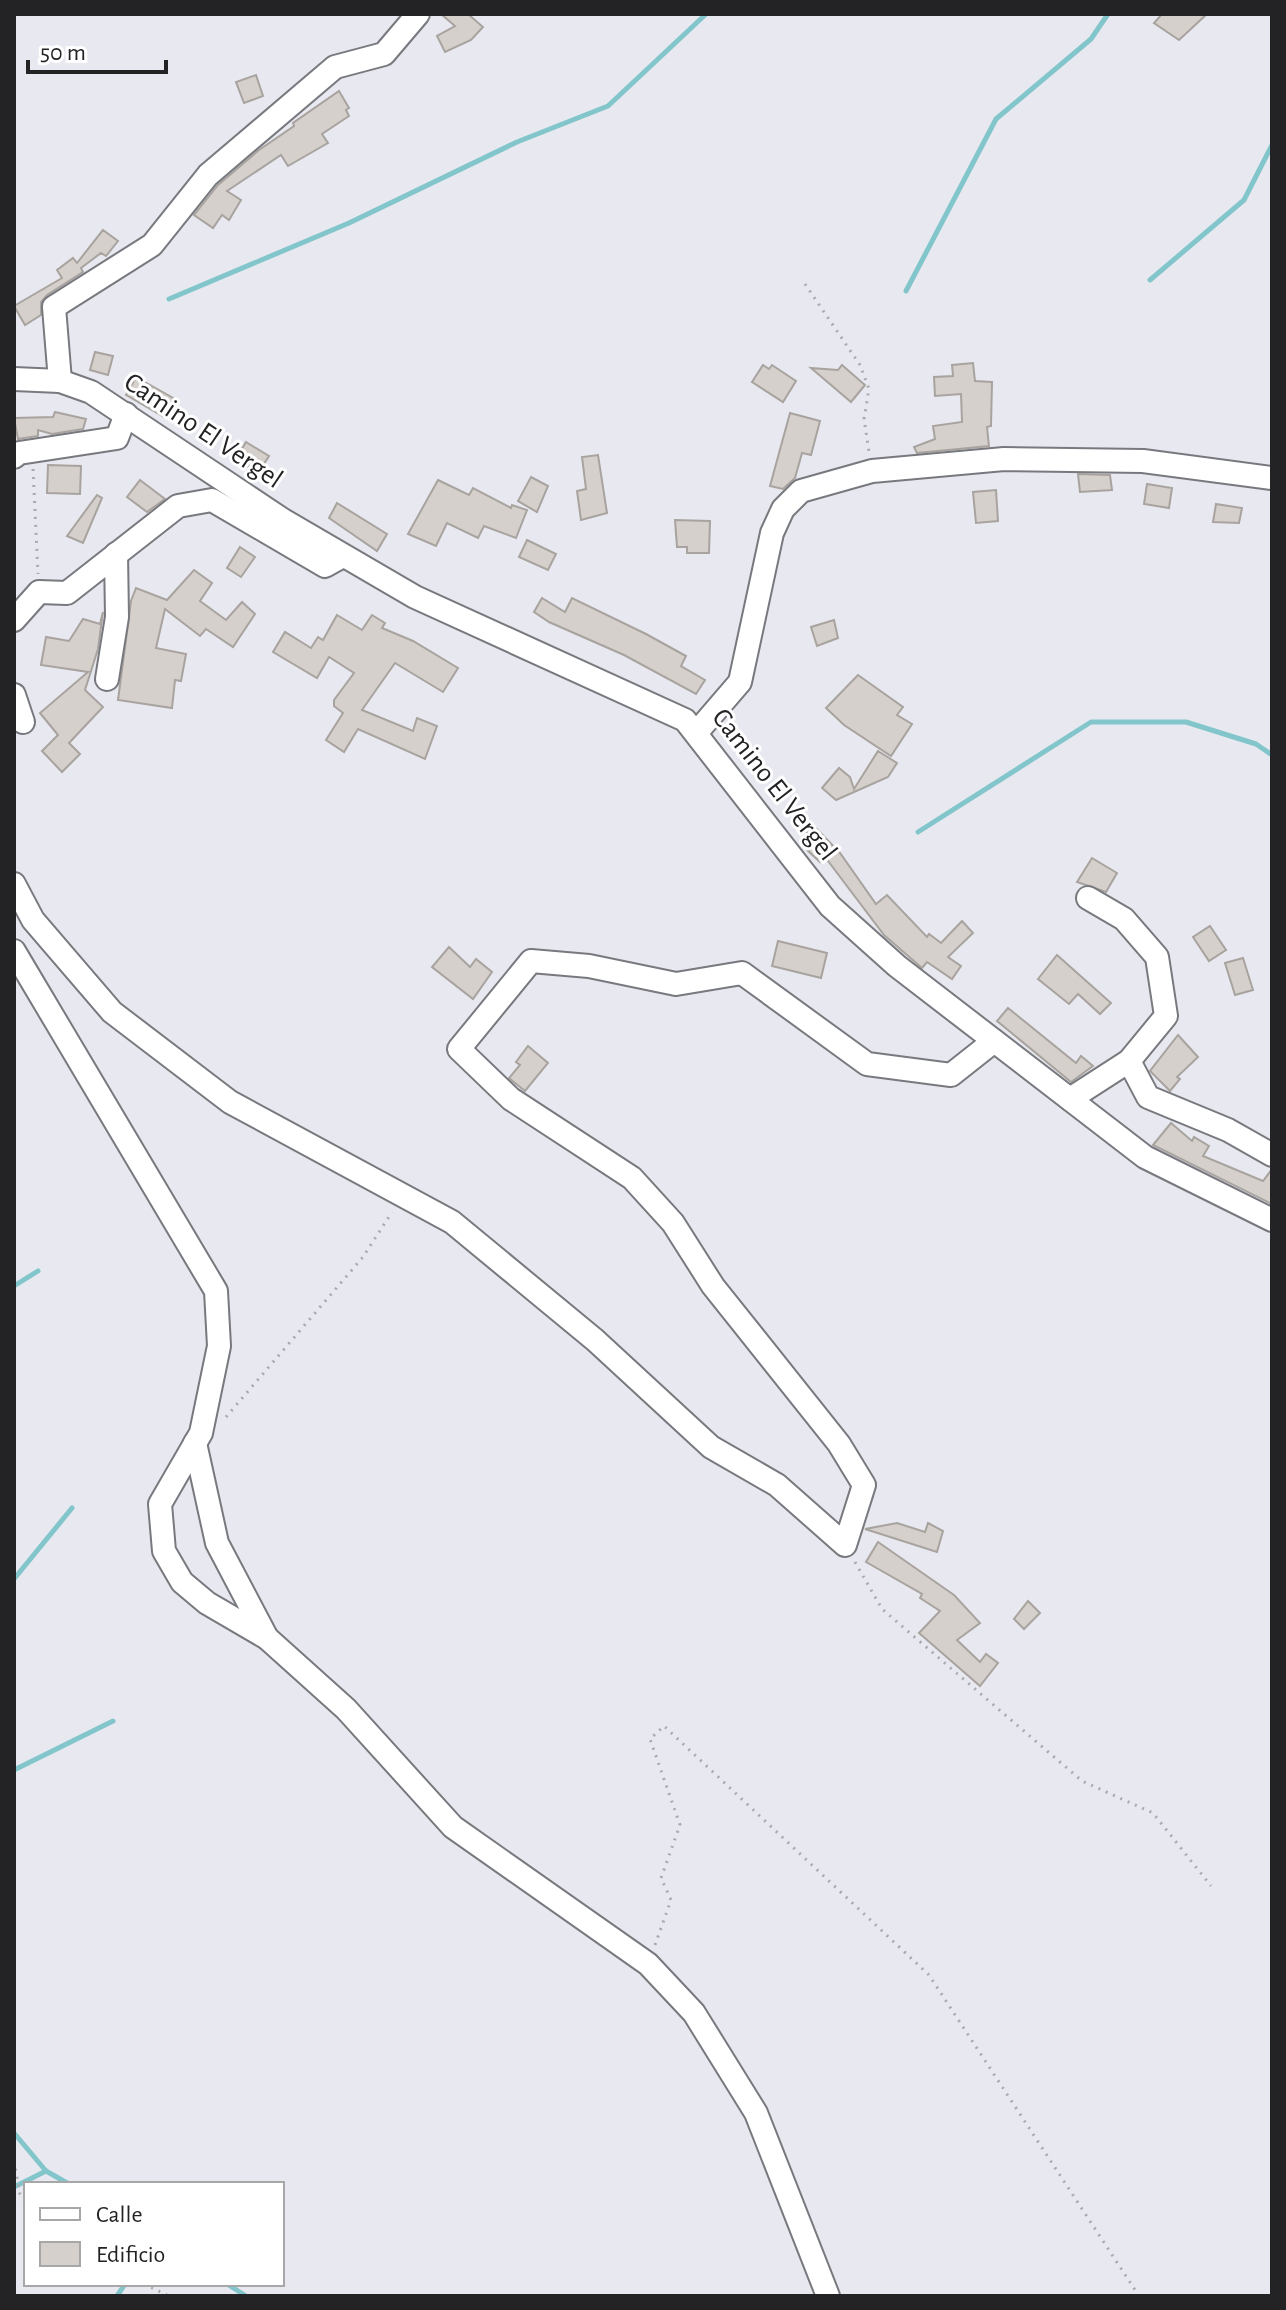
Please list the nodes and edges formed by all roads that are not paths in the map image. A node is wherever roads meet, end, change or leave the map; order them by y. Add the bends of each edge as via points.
1 (418, 14) edge
2 (14, 379) edge
3 (60, 381) junction
4 (126, 414) junction
5 (16, 455) edge
6 (1272, 478) edge
7 (116, 554) junction
8 (343, 556) junction
9 (14, 620) edge
10 (107, 679) dead end
11 (14, 695) edge
12 (23, 722) dead end
13 (697, 732) junction
14 (14, 884) edge
15 (1088, 898) dead end
16 (14, 951) edge
17 (994, 1041) junction
18 (1129, 1061) junction
19 (1070, 1099) junction
20 (1272, 1155) edge
21 (1272, 1220) edge
22 (198, 1438) junction
23 (267, 1638) junction
24 (828, 2296) edge

1 - 3 street via 384,54 335,67 208,175 152,245 54,307
2 - 3 street, Camino El Vergel
3 - 4 street, Camino El Vergel via 91,392
4 - 5 street via 117,438
4 - 8 street, Camino El Vergel
6 - 13 street via 1143,461 1004,459 872,471 801,491 783,509 765,559 740,682
7 - 8 street via 178,506 212,500 325,566
7 - 9 street via 67,593 39,592
7 - 10 street via 117,617
8 - 13 street, Camino El Vergel via 475,626 669,711
11 - 12 street
13 - 17 street, Camino El Vergel via 830,906
14 - 17 street via 33,920 112,1012 230,1102 452,1222 595,1340 711,1447 777,1485 845,1545 864,1485 839,1444 713,1286 673,1223 632,1178 511,1099 459,1049 531,961 589,966 676,984 742,973 867,1064 951,1075
15 - 18 street via 1124,919 1157,957 1166,1016
16 - 22 street via 216,1291 219,1346
17 - 19 street, Camino El Vergel
18 - 19 street
18 - 20 street via 1148,1097 1228,1130
19 - 21 street, Camino El Vergel via 1145,1157
22 - 23 street via 217,1543
22 - 23 street via 160,1504 164,1551 182,1582
23 - 24 street via 346,1709 453,1827 648,1964 694,2013 756,2113

